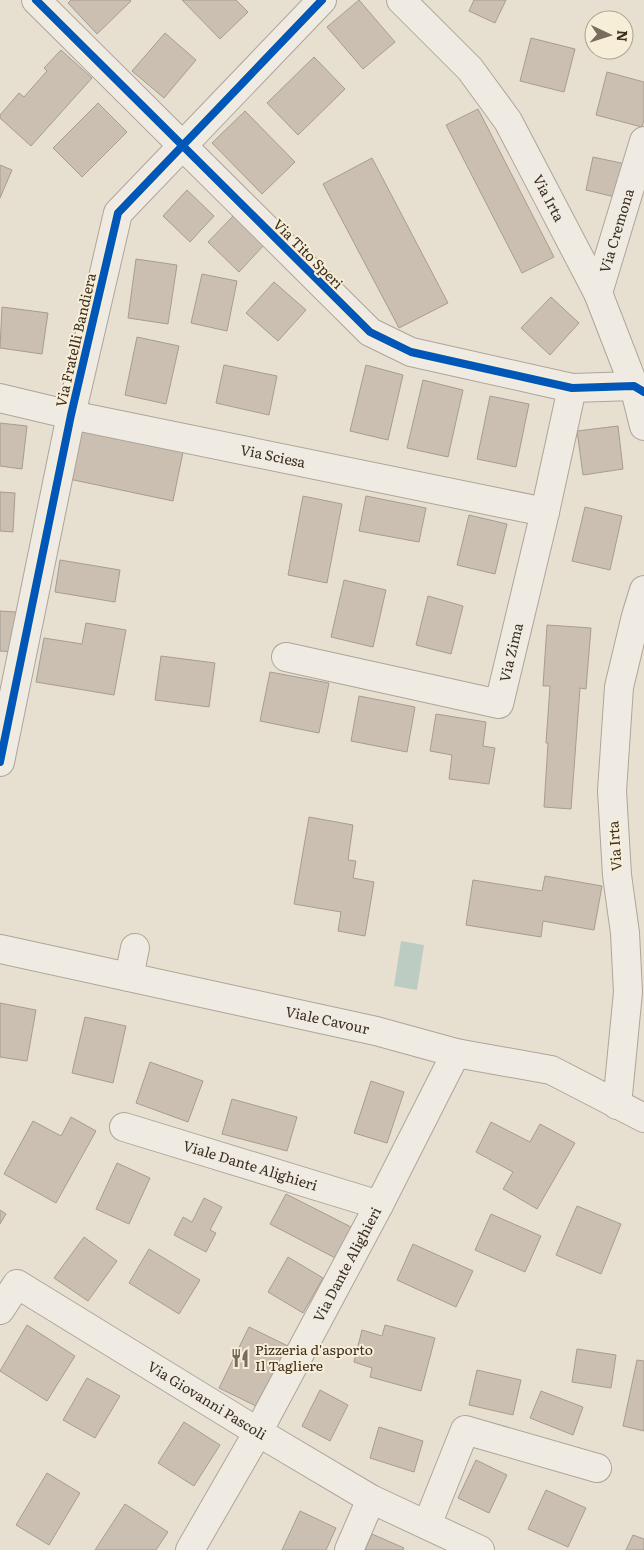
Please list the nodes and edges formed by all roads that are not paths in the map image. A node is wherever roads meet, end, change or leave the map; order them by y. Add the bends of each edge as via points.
1 (36, 0) edge
2 (322, 0) edge
3 (401, 0) edge
4 (644, 141) edge
5 (183, 146) junction
6 (598, 293) junction
7 (572, 388) junction
8 (639, 389) edge
9 (0, 398) edge
10 (71, 415) junction
11 (644, 426) edge
12 (545, 512) junction
13 (644, 590) edge
14 (286, 657) dead end
15 (0, 762) edge
16 (135, 948) dead end
17 (0, 949) edge
18 (129, 976) junction
19 (456, 1053) junction
20 (617, 1105) junction
21 (644, 1118) edge
22 (124, 1126) dead end
23 (379, 1205) junction
24 (0, 1310) edge
25 (258, 1432) junction
26 (597, 1468) dead end
27 (371, 1499) junction
28 (427, 1525) junction
29 (190, 1550) edge
30 (349, 1550) edge
31 (480, 1550) edge

1 - 5 street, Via Tito Speri
2 - 5 street, Via Fratelli Bandiera
3 - 6 street, Via Irta via 470,69 508,121
4 - 6 street, Via Cremona
5 - 7 street, Via Tito Speri via 370,332 411,352
5 - 10 street, Via Fratelli Bandiera via 118,214
6 - 8 street, Via Irta
7 - 8 street, Via Tito Speri
7 - 12 street, Via Zima
8 - 11 street, Via Irta
9 - 10 street, Via Sciesa
10 - 12 street, Via Sciesa
10 - 15 street, Via Fratelli Bandiera
12 - 14 street, Via Zima via 499,704
13 - 20 street, Via Irta via 619,687 612,791 628,992
16 - 18 street
17 - 18 street, Viale Cavour
18 - 19 street, Viale Cavour via 376,1031
19 - 20 street, Viale Cavour via 551,1070
19 - 23 street, Via Dante Alighieri
20 - 21 street, Viale Cavour
22 - 23 street, Viale Dante Alighieri
23 - 25 street, Via Dante Alighieri
24 - 25 street, Via Giovanni Pascoli via 17,1284
25 - 27 street, Via Giovanni Pascoli
25 - 29 street, Via Dante Alighieri
26 - 28 street via 465,1430
27 - 28 street, Via Giovanni Pascoli
27 - 30 street
28 - 31 street, Via Giovanni Pascoli

